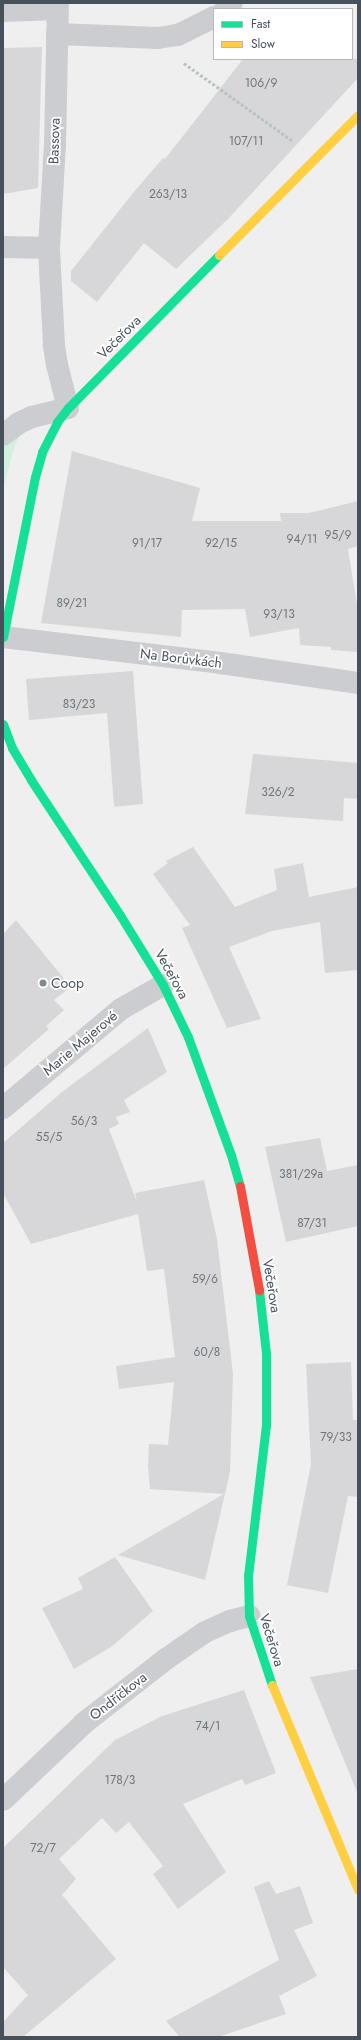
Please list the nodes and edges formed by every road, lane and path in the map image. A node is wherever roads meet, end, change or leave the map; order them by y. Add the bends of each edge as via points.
1 (58, 6) edge
2 (3, 11) edge
3 (213, 18) edge
4 (57, 34) junction
5 (180, 60) dead end
6 (358, 115) edge
7 (316, 158) junction
8 (3, 247) edge
9 (49, 248) junction
10 (68, 408) junction
11 (3, 435) edge
12 (3, 637) edge
13 (358, 683) edge
14 (3, 724) edge
15 (163, 985) junction
16 (3, 1108) edge
17 (249, 1616) junction
18 (3, 1800) edge
19 (358, 1890) edge

1 - 2 street
1 - 4 street, Bassova
3 - 4 street via 178,35 158,38
4 - 9 street, Bassova
5 - 7 path
6 - 7 street, Večeřova
7 - 10 street, Večeřova
8 - 9 street
9 - 10 street, Bassova via 54,345
10 - 11 street via 32,417
10 - 12 street, Večeřova via 50,435 34,477
12 - 13 street, Na Borůvkách via 220,663
14 - 15 street, Večeřova via 12,748 30,780 120,915
15 - 16 street, Marie Majerové via 121,1009
15 - 17 street, Večeřova via 188,1037 219,1118 243,1198 258,1278 266,1353 266,1424 248,1575
17 - 18 street, Ondříčkova via 205,1632 166,1659 84,1723
17 - 19 street, Večeřova via 267,1673

